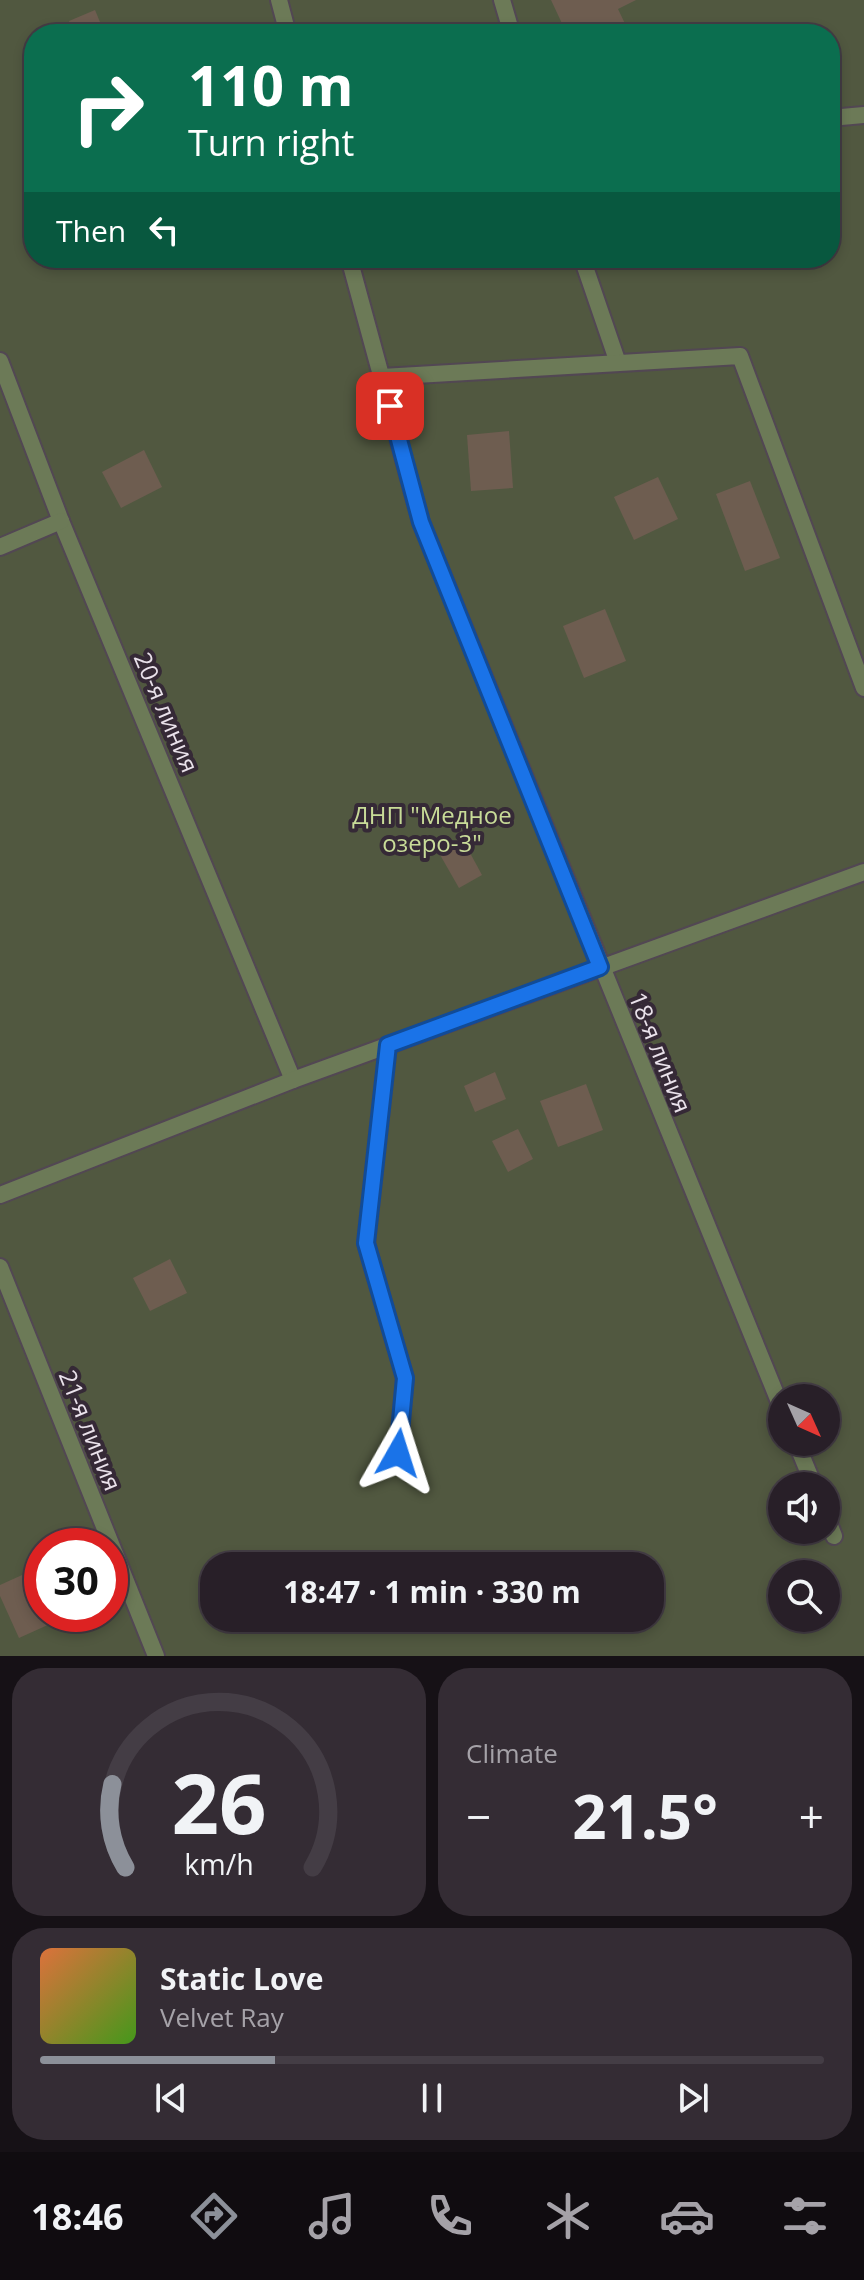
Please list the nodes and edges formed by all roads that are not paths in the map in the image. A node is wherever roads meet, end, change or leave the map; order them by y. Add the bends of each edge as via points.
1 (279, 0) edge
2 (502, 0) edge
3 (285, 24) edge
4 (509, 24) edge
5 (864, 115) edge
6 (840, 117) edge
7 (352, 268) edge
8 (585, 268) edge
9 (0, 361) edge
10 (618, 363) junction
11 (382, 377) junction
12 (61, 521) junction
13 (0, 547) edge
14 (864, 688) edge
15 (864, 872) edge
16 (600, 967) junction
17 (388, 1045) junction
18 (293, 1080) junction
19 (0, 1195) edge
20 (0, 1267) edge
21 (772, 1384) edge
22 (398, 1453) dead end
23 (156, 1656) edge

1 - 3 street
2 - 4 street
5 - 6 street
7 - 11 street, 18-я линия
8 - 10 street
9 - 12 street, 20-я линия
10 - 11 street
10 - 14 street via 740,356
11 - 16 street, 18-я линия via 421,522
12 - 13 street
12 - 18 street, 20-я линия
15 - 16 street
16 - 17 street
16 - 21 street, 18-я линия
17 - 18 street
17 - 22 street via 366,1243 405,1378
18 - 19 street
20 - 23 street, 21-я линия

